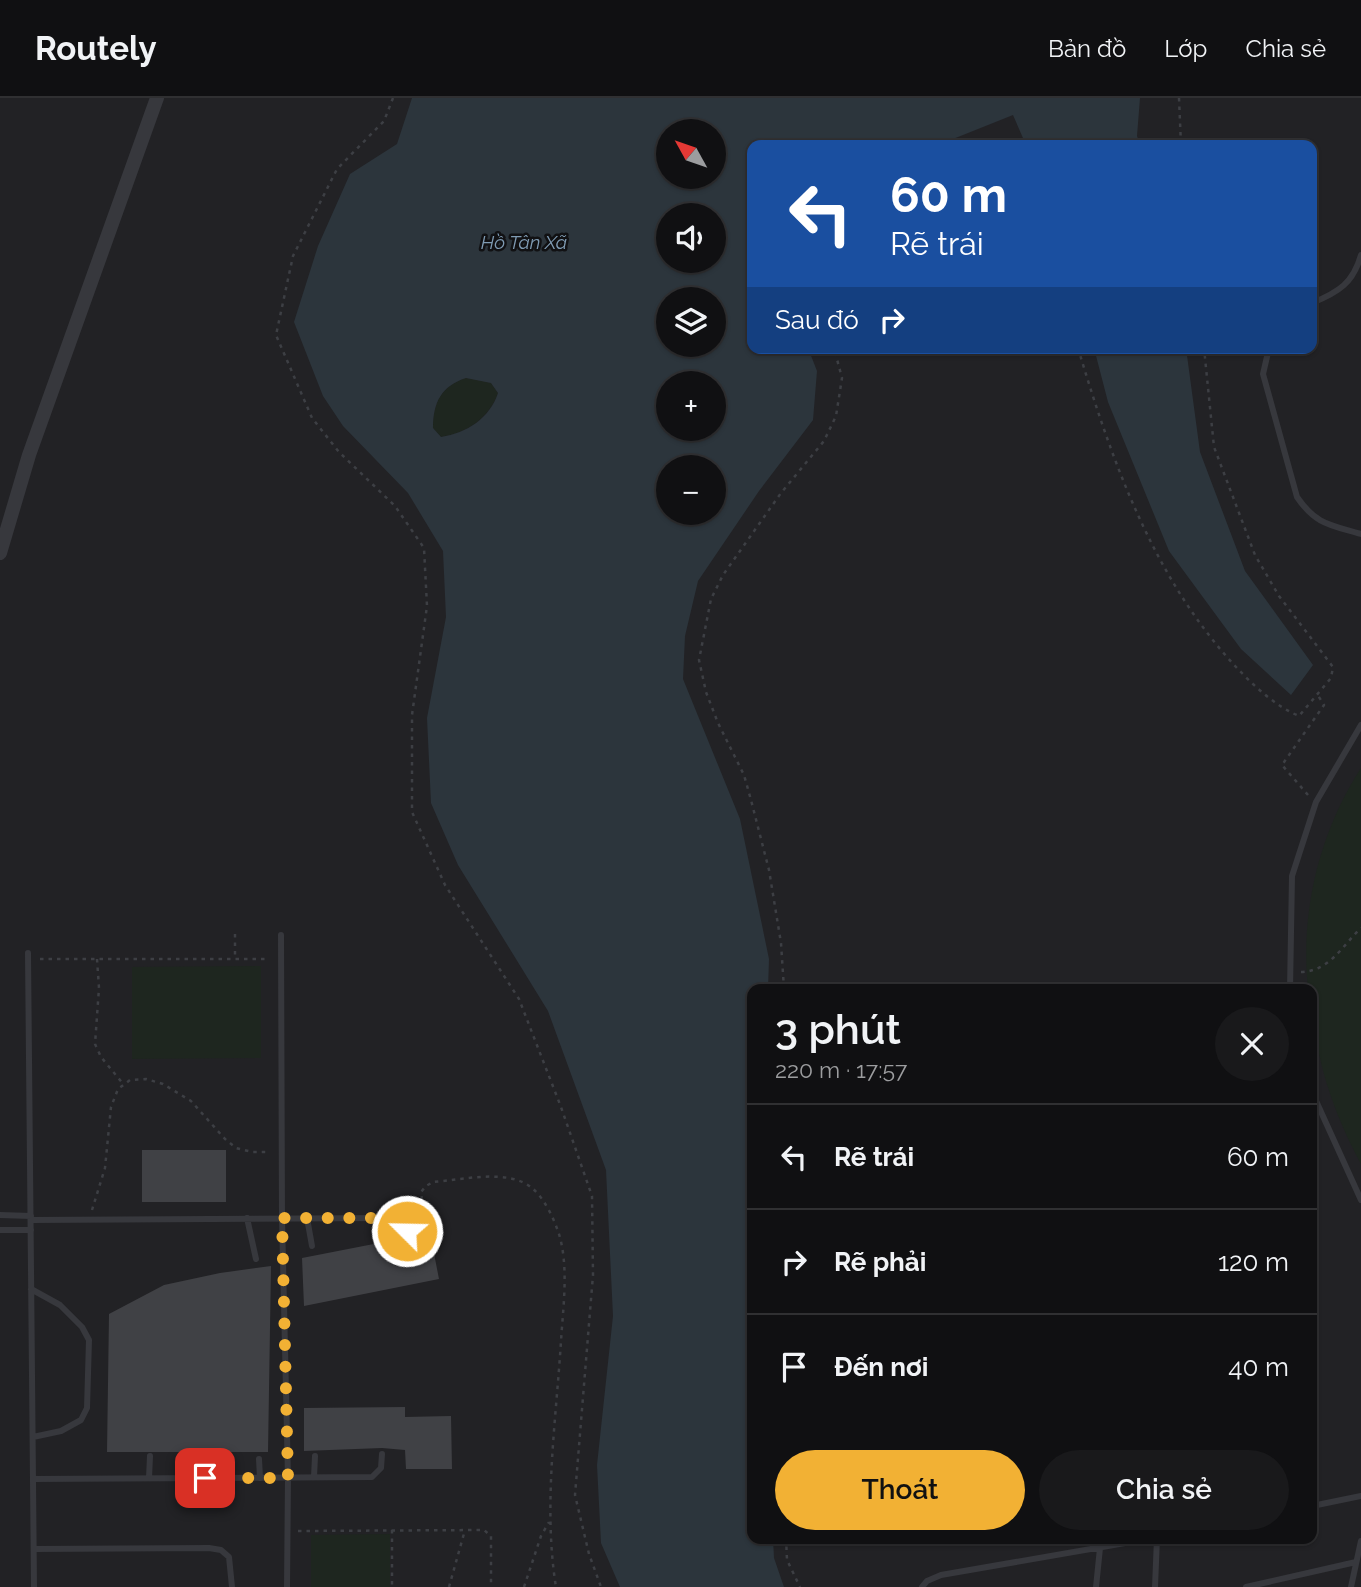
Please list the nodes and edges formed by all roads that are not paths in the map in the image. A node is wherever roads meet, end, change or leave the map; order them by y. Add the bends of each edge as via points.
1 (157, 98) edge
2 (1361, 255) edge
3 (1317, 301) edge
4 (1268, 354) edge
5 (1361, 534) edge
6 (0, 553) edge
7 (1361, 726) edge
8 (281, 935) dead end
9 (28, 953) dead end
10 (1290, 984) edge
11 (1317, 1103) edge
12 (1361, 1200) edge
13 (0, 1215) edge
14 (31, 1218) junction
15 (247, 1218) junction
16 (282, 1218) junction
17 (307, 1218) junction
18 (0, 1230) edge
19 (31, 1230) junction
20 (407, 1231) dead end
21 (312, 1246) dead end
22 (256, 1259) dead end
23 (32, 1289) junction
24 (33, 1437) junction
25 (382, 1454) dead end
26 (150, 1456) dead end
27 (315, 1456) dead end
28 (259, 1459) dead end
29 (149, 1478) junction
30 (260, 1478) junction
31 (288, 1478) junction
32 (314, 1478) junction
33 (33, 1479) junction
34 (1361, 1496) edge
35 (1317, 1505) edge
36 (1361, 1541) edge
37 (1122, 1544) edge
38 (1155, 1544) edge
39 (1100, 1548) junction
40 (34, 1549) junction
41 (1356, 1562) junction
42 (34, 1587) edge
43 (232, 1587) edge
44 (287, 1587) edge
45 (922, 1587) edge
46 (1096, 1587) edge
47 (1155, 1587) edge
48 (1246, 1587) edge
49 (1351, 1587) edge

1 - 6 street via 29,455
2 - 3 lane via 1349,283
4 - 5 lane via 1264,374 1297,497 1308,513 1323,523
7 - 10 lane via 1316,802 1292,876
8 - 16 lane
9 - 14 lane
11 - 12 lane
13 - 14 lane
14 - 15 lane
14 - 19 lane
15 - 16 lane
15 - 22 lane
16 - 17 lane
16 - 31 lane
17 - 20 lane via 387,1218 398,1220
17 - 21 lane
18 - 19 lane
19 - 23 lane
23 - 24 lane
23 - 24 lane via 60,1305 89,1340 88,1408 81,1420
24 - 33 lane
25 - 32 lane via 381,1468 372,1477
26 - 29 lane
27 - 32 lane
28 - 30 lane
29 - 30 lane
29 - 33 lane
30 - 31 lane
31 - 32 lane
31 - 44 lane
33 - 40 lane
34 - 35 lane
36 - 41 lane
37 - 39 lane
38 - 47 lane
39 - 45 lane via 941,1575
39 - 46 lane
40 - 42 lane
40 - 43 lane via 222,1550 229,1557
41 - 48 lane
41 - 49 lane

